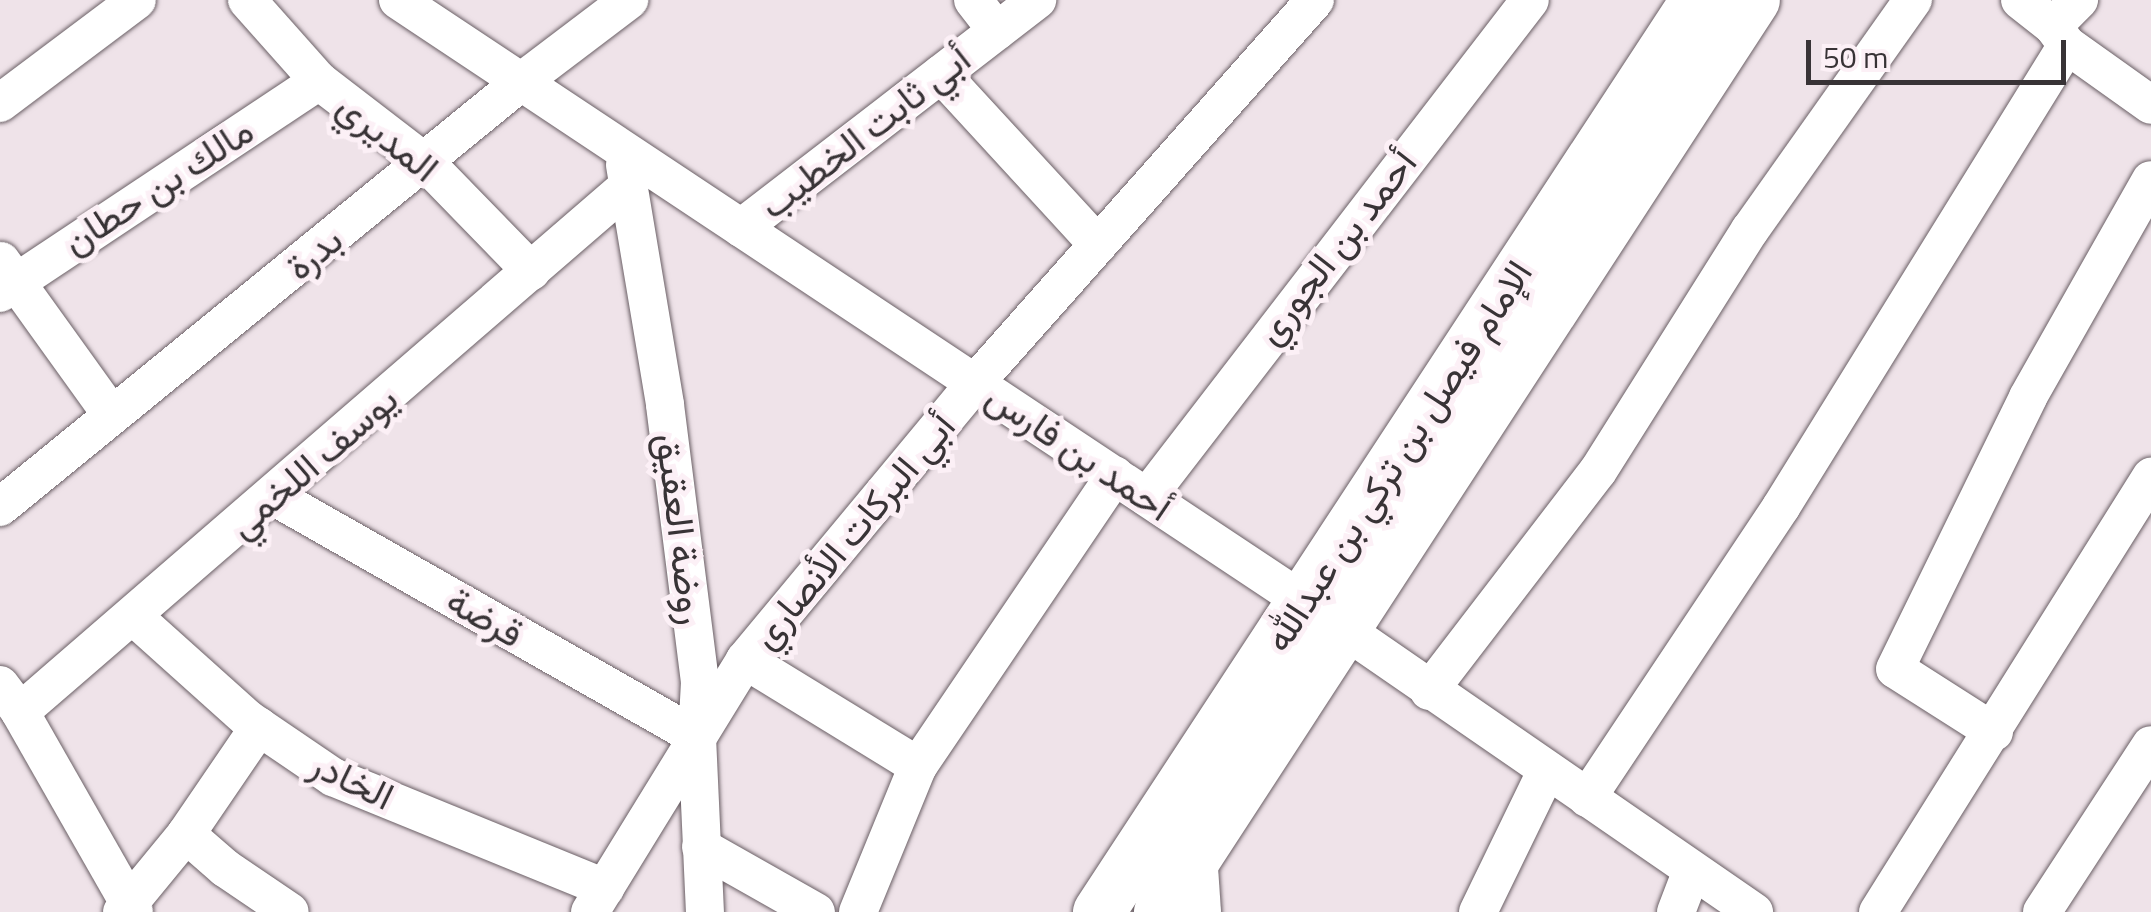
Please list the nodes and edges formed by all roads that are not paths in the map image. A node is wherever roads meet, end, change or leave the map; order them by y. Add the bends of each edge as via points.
1 (137, 0) edge
2 (247, 0) edge
3 (398, 0) edge
4 (628, 0) edge
5 (973, 0) edge
6 (1037, 0) edge
7 (1315, 0) edge
8 (1530, 0) edge
9 (1697, 0) edge
10 (1754, 0) edge
11 (1913, 0) edge
12 (2020, 0) edge
13 (2066, 24) edge
14 (997, 30) junction
15 (941, 74) junction
16 (319, 81) junction
17 (521, 82) junction
18 (0, 103) edge
19 (2151, 105) edge
20 (426, 164) junction
21 (625, 168) junction
22 (2151, 180) edge
23 (741, 228) junction
24 (1098, 245) junction
25 (531, 271) junction
26 (5, 277) edge
27 (976, 383) junction
28 (111, 414) junction
29 (1114, 475) junction
30 (2151, 477) edge
31 (274, 496) junction
32 (1147, 497) junction
33 (0, 507) edge
34 (133, 616) junction
35 (1322, 616) junction
36 (745, 660) junction
37 (1429, 691) junction
38 (10, 698) edge
39 (259, 726) junction
40 (1994, 732) junction
41 (697, 737) junction
42 (2151, 745) edge
43 (918, 766) junction
44 (1547, 770) junction
45 (1588, 798) junction
46 (186, 834) junction
47 (701, 847) junction
48 (1198, 853) junction
49 (1692, 870) junction
50 (598, 900) edge
51 (128, 910) edge
52 (290, 912) edge
53 (706, 912) edge
54 (816, 912) edge
55 (858, 912) edge
56 (1098, 912) edge
57 (1160, 912) edge
58 (1202, 912) edge
59 (1478, 912) edge
60 (1676, 912) edge
61 (1754, 912) edge
62 (1878, 912) edge
63 (2042, 912) edge

1 - 18 street
2 - 16 street, المديري
3 - 17 street, أحمد بن فارس
4 - 17 street, بدرة
5 - 14 street
6 - 14 street, أبي ثابت الخطيب
7 - 24 street, أبي البركات الأنصاري
8 - 32 street, أحمد بن الجوري
9 - 35 main road, الإمام فيصل بن تركي بن عبدالله
10 - 35 main road, الإمام فيصل بن تركي بن عبدالله
11 - 37 street via 1750,230 1598,472
12 - 13 street
13 - 19 street
13 - 45 street via 1781,507
14 - 15 street, أبي ثابت الخطيب
15 - 23 street, أبي ثابت الخطيب
15 - 24 street
16 - 20 street, المديري
16 - 26 street, مالك بن حطان
17 - 20 street, بدرة
17 - 21 street, أحمد بن فارس
20 - 25 street, المديري
20 - 28 street, بدرة
21 - 23 street, أحمد بن فارس
21 - 25 street, يوسف اللخمي
21 - 41 street, روضة العقيق via 665,405 700,682
22 - 40 street via 2028,397 1896,669
23 - 27 street, أحمد بن فارس
24 - 27 street, أبي البركات الأنصاري
25 - 31 street, يوسف اللخمي
26 - 28 street
27 - 29 street, أحمد بن فارس
27 - 36 street, أبي البركات الأنصاري
28 - 33 street, بدرة
29 - 32 street, أحمد بن فارس
29 - 43 street
30 - 40 street
31 - 34 street, يوسف اللخمي
31 - 41 street, قرضة
32 - 35 street, أحمد بن فارس
34 - 38 street, يوسف اللخمي
34 - 39 street, الخادر
35 - 37 street, أحمد بن فارس
35 - 48 main road, الإمام فيصل بن تركي بن عبدالله
35 - 56 main road, الإمام فيصل بن تركي بن عبدالله
36 - 41 street, أبي البركات الأنصاري
36 - 43 street
37 - 44 street, أحمد بن فارس
38 - 51 street
39 - 46 street
39 - 50 street, الخادر via 333,777
40 - 62 street
41 - 47 street, روضة العقيق
41 - 50 street, أبي البركات الأنصاري
42 - 63 street
43 - 55 street
44 - 45 street, أحمد بن فارس
44 - 59 street
45 - 49 street, أحمد بن فارس
46 - 51 street
46 - 52 street
47 - 53 street, روضة العقيق
47 - 54 street
48 - 57 main road, الإمام فيصل بن تركي بن عبدالله
48 - 58 street
49 - 60 street
49 - 61 street, أحمد بن فارس

